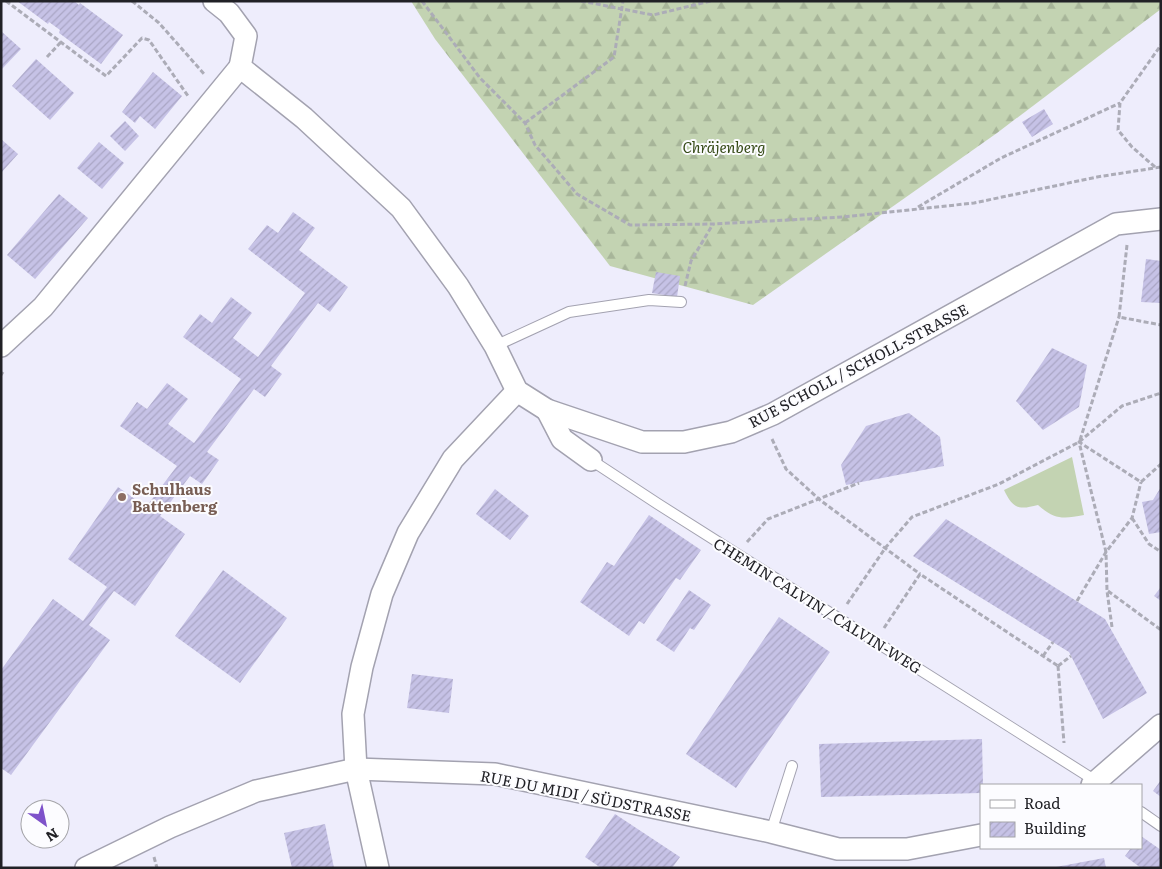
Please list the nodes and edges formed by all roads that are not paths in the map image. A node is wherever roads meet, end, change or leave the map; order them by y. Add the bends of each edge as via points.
1 (214, 1) edge
2 (240, 67) junction
3 (1161, 219) edge
4 (680, 302) road end
5 (1, 346) edge
6 (494, 346) junction
7 (518, 391) junction
8 (547, 410) junction
9 (591, 460) joint
10 (1161, 725) edge
11 (792, 766) dead end
12 (356, 769) junction
13 (1097, 784) edge
14 (1142, 813) edge
15 (1161, 826) edge
16 (771, 832) junction
17 (980, 835) edge
18 (86, 868) edge
19 (378, 868) edge

1 - 2 street via 229,13 246,36
2 - 5 street via 43,306
2 - 6 street, RUE SCHOLL / SCHOLL-STRASSE via 304,118 401,208 458,286
3 - 8 street, RUE SCHOLL / SCHOLL-STRASSE via 1116,224 773,414 731,432 684,442 642,442
4 - 6 lane via 649,300 568,312
6 - 7 street, RUE SCHOLL / SCHOLL-STRASSE
7 - 8 street, RUE SCHOLL / SCHOLL-STRASSE
7 - 12 street via 454,459 408,533 382,594 362,667 353,714
8 - 9 street, CHEMIN CALVIN / CALVIN-WEG via 562,439
9 - 13 lane, CHEMIN CALVIN / CALVIN-WEG via 1065,760
10 - 13 street
11 - 16 lane
12 - 16 street, RUE DU MIDI / SÜDSTRASSE via 495,774
12 - 18 street, RUE DU MIDI / SÜDSTRASSE via 256,791 170,827
12 - 19 street
14 - 15 lane
16 - 17 street, RUE DU MIDI / SÜDSTRASSE via 838,849 906,849

